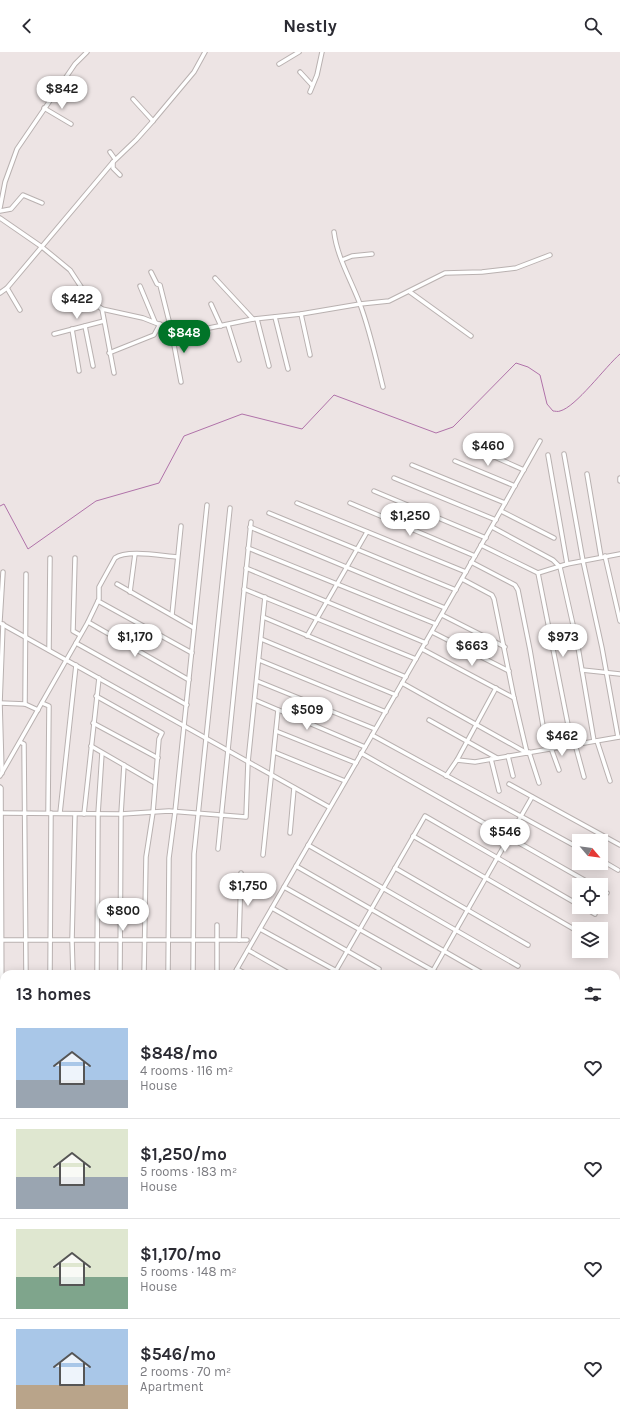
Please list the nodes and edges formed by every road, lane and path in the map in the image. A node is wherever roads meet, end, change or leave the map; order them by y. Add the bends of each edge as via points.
1 (87, 52) edge
2 (204, 52) edge
3 (299, 52) edge
4 (322, 52) edge
5 (279, 64) dead end
6 (300, 72) dead end
7 (312, 85) junction
8 (310, 92) dead end
9 (133, 99) dead end
10 (44, 108) junction
11 (153, 121) junction
12 (71, 124) dead end
13 (110, 152) dead end
14 (114, 161) junction
15 (120, 175) dead end
16 (42, 203) dead end
17 (0, 208) edge
18 (0, 211) edge
19 (0, 218) edge
20 (334, 232) dead end
21 (42, 246) junction
22 (372, 254) dead end
23 (550, 255) dead end
24 (342, 260) junction
25 (152, 272) dead end
26 (215, 278) dead end
27 (140, 286) dead end
28 (7, 288) junction
29 (410, 292) junction
30 (0, 293) edge
31 (211, 304) dead end
32 (360, 304) junction
33 (102, 309) junction
34 (20, 310) dead end
35 (301, 314) junction
36 (275, 317) junction
37 (255, 319) junction
38 (104, 321) junction
39 (158, 323) junction
40 (228, 325) junction
41 (85, 326) junction
42 (221, 326) junction
43 (72, 329) junction
44 (171, 329) junction
45 (54, 334) dead end
46 (471, 336) dead end
47 (109, 353) junction
48 (310, 355) dead end
49 (239, 360) dead end
50 (93, 366) dead end
51 (269, 366) dead end
52 (288, 369) dead end
53 (79, 371) dead end
54 (114, 373) dead end
55 (182, 382) dead end
56 (383, 387) dead end
57 (540, 441) dead end
58 (488, 454) dead end
59 (564, 454) dead end
60 (548, 455) dead end
61 (455, 461) dead end
62 (412, 465) dead end
63 (524, 470) junction
64 (587, 474) dead end
65 (394, 478) dead end
66 (620, 478) edge
67 (620, 482) edge
68 (514, 486) junction
69 (374, 491) dead end
70 (297, 503) dead end
71 (350, 503) dead end
72 (505, 503) junction
73 (206, 505) dead end
74 (230, 508) dead end
75 (501, 511) junction
76 (269, 513) dead end
77 (496, 520) junction
78 (181, 526) dead end
79 (492, 527) junction
80 (367, 532) junction
81 (486, 538) junction
82 (554, 538) dead end
83 (481, 546) junction
84 (248, 548) junction
85 (357, 549) junction
86 (135, 554) junction
87 (620, 554) edge
88 (475, 556) junction
89 (177, 557) junction
90 (603, 557) junction
91 (50, 558) dead end
92 (75, 558) dead end
93 (583, 561) junction
94 (472, 562) junction
95 (567, 564) junction
96 (347, 567) junction
97 (560, 567) junction
98 (246, 568) junction
99 (2, 572) dead end
100 (466, 572) junction
101 (26, 574) dead end
102 (538, 574) junction
103 (462, 580) junction
104 (117, 584) dead end
105 (337, 584) junction
106 (244, 589) junction
107 (456, 590) junction
108 (130, 592) junction
109 (265, 597) junction
110 (98, 601) junction
111 (327, 602) junction
112 (445, 608) junction
113 (442, 615) junction
114 (172, 616) junction
115 (263, 617) junction
116 (317, 619) junction
117 (620, 621) edge
118 (88, 622) junction
119 (1, 623) edge
120 (436, 624) junction
121 (194, 628) junction
122 (432, 632) junction
123 (80, 635) junction
124 (307, 636) junction
125 (25, 637) junction
126 (261, 639) junction
127 (426, 642) junction
128 (76, 643) junction
129 (504, 647) junction
130 (49, 650) junction
131 (422, 650) junction
132 (192, 653) junction
133 (416, 659) junction
134 (66, 660) junction
135 (259, 660) junction
136 (76, 665) junction
137 (582, 670) junction
138 (509, 671) junction
139 (606, 672) junction
140 (620, 674) edge
141 (406, 677) junction
142 (99, 678) junction
143 (189, 680) junction
144 (256, 681) junction
145 (402, 683) junction
146 (496, 688) junction
147 (396, 695) junction
148 (96, 696) junction
149 (514, 698) junction
150 (255, 700) junction
151 (0, 702) edge
152 (42, 703) junction
153 (25, 704) junction
154 (187, 705) junction
155 (38, 710) junction
156 (278, 710) junction
157 (386, 712) junction
158 (429, 720) dead end
159 (93, 723) junction
160 (477, 725) junction
161 (184, 726) junction
162 (375, 729) junction
163 (276, 731) junction
164 (372, 735) junction
165 (619, 737) edge
166 (205, 738) junction
167 (467, 741) junction
168 (595, 741) junction
169 (20, 742) junction
170 (574, 745) junction
171 (91, 746) junction
172 (365, 747) junction
173 (549, 749) junction
174 (228, 751) junction
175 (274, 752) junction
176 (528, 752) junction
177 (102, 753) junction
178 (361, 753) junction
179 (508, 756) junction
180 (158, 758) junction
181 (496, 758) junction
182 (491, 759) junction
183 (457, 760) junction
184 (248, 762) junction
185 (356, 763) junction
186 (124, 765) junction
187 (558, 770) dead end
188 (1, 775) edge
189 (271, 775) junction
190 (446, 776) junction
191 (513, 776) dead end
192 (584, 776) dead end
193 (610, 781) dead end
194 (345, 782) junction
195 (155, 783) junction
196 (539, 783) dead end
197 (509, 784) dead end
198 (0, 787) edge
199 (294, 788) junction
200 (499, 791) dead end
201 (532, 797) junction
202 (329, 808) junction
203 (152, 812) junction
204 (175, 812) junction
205 (26, 813) junction
206 (50, 813) junction
207 (60, 813) junction
208 (198, 813) junction
209 (1, 814) edge
210 (75, 814) junction
211 (84, 814) junction
212 (98, 814) junction
213 (121, 814) junction
214 (222, 815) junction
215 (521, 816) junction
216 (290, 833) dead end
217 (413, 836) junction
218 (509, 837) junction
219 (572, 844) edge
220 (308, 845) junction
221 (620, 845) edge
222 (218, 849) dead end
223 (263, 855) dead end
224 (497, 858) junction
225 (608, 864) edge
226 (296, 866) junction
227 (395, 868) junction
228 (618, 870) dead end
229 (241, 873) dead end
230 (486, 878) junction
231 (581, 878) edge
232 (284, 887) junction
233 (383, 888) junction
234 (572, 901) edge
235 (272, 908) junction
236 (371, 909) junction
237 (468, 910) junction
238 (217, 925) dead end
239 (260, 928) junction
240 (572, 928) edge
241 (360, 929) junction
242 (456, 930) junction
243 (0, 940) edge
244 (26, 940) junction
245 (49, 940) junction
246 (72, 940) junction
247 (97, 940) junction
248 (120, 940) junction
249 (144, 940) junction
250 (168, 940) junction
251 (193, 940) junction
252 (217, 940) junction
253 (239, 940) junction
254 (247, 940) dead end
255 (528, 944) dead end
256 (248, 950) junction
257 (348, 951) junction
258 (444, 951) junction
259 (518, 966) dead end
260 (237, 969) edge
261 (379, 969) dead end
262 (1, 970) edge
263 (26, 970) edge
264 (50, 970) edge
265 (73, 970) edge
266 (97, 970) edge
267 (120, 970) edge
268 (144, 970) edge
269 (168, 970) edge
270 (193, 970) edge
271 (217, 970) edge
272 (283, 970) edge
273 (332, 970) edge
274 (336, 970) edge
275 (429, 970) edge
276 (433, 970) edge
277 (477, 970) edge

1 - 10 street via 75,64
2 - 11 street via 194,72
3 - 5 street
4 - 7 street
6 - 7 street
7 - 8 street
9 - 11 street
10 - 12 street
10 - 17 street via 17,149 5,182
11 - 14 street
13 - 14 street
14 - 15 street via 113,168
14 - 21 street
16 - 18 street via 23,195 10,209
19 - 21 street
20 - 24 street
21 - 28 street
21 - 33 street via 70,270 89,299
22 - 24 street
23 - 29 street via 516,268 445,274
24 - 32 street
25 - 44 street via 157,284 160,285
26 - 37 street
27 - 39 street
28 - 30 street
28 - 34 street
29 - 32 street via 389,301
29 - 46 street
31 - 42 street
32 - 35 street
32 - 56 street via 371,336
33 - 38 street
33 - 39 street
35 - 36 street
35 - 48 street
36 - 37 street
36 - 52 street
37 - 40 street
37 - 51 street
38 - 41 street
38 - 47 street
39 - 44 street
39 - 47 street via 154,335
40 - 42 street
40 - 49 street
41 - 43 street
41 - 50 street
42 - 44 street
43 - 45 street
43 - 53 street
44 - 55 street
47 - 54 street
57 - 63 street
58 - 63 street
59 - 93 street
60 - 95 street
61 - 68 street
62 - 72 street
63 - 68 street
64 - 90 street
65 - 77 street
66 - 67 street
68 - 72 street
69 - 81 street
70 - 80 street
71 - 88 street
72 - 75 street
73 - 121 street
74 - 166 street
75 - 77 street
75 - 82 street
76 - 85 street
77 - 79 street
78 - 89 street
79 - 81 street
79 - 97 street via 553,560
80 - 85 street
80 - 100 street
81 - 83 street
83 - 88 street
83 - 102 street
84 - 96 street via 251,524
84 - 98 street
84 - 105 street
85 - 96 street
85 - 107 street
86 - 89 street
86 - 108 street
86 - 110 street via 115,558 99,587
87 - 90 street
88 - 94 street
89 - 114 street
90 - 93 street
90 - 117 street
91 - 130 street
92 - 123 street via 73,631
93 - 95 street
93 - 139 street
94 - 100 street
94 - 173 street via 515,585 518,590
95 - 97 street
96 - 105 street
96 - 112 street
97 - 102 street
97 - 137 street
98 - 106 street
98 - 111 street
99 - 119 street
100 - 103 street
101 - 125 street
102 - 170 street
103 - 107 street
103 - 129 street via 494,598
104 - 108 street
105 - 111 street
105 - 120 street
106 - 109 street
106 - 174 street
107 - 112 street
108 - 114 street
109 - 115 street
109 - 116 street
110 - 118 street
110 - 132 street
111 - 116 street
111 - 127 street
112 - 113 street
113 - 120 street
113 - 129 street
114 - 121 street
115 - 124 street
115 - 126 street
116 - 124 street
116 - 133 street
118 - 123 street
118 - 143 street
119 - 125 street
119 - 151 street
120 - 122 street
121 - 132 street
122 - 127 street
122 - 138 street
123 - 128 street
124 - 141 street
125 - 130 street
125 - 153 street
126 - 135 street
126 - 147 street
127 - 131 street
128 - 134 street
128 - 154 street
129 - 138 street
130 - 134 street
131 - 133 street
131 - 146 street
132 - 143 street
133 - 141 street
134 - 136 street
134 - 152 street
135 - 144 street
135 - 157 street
136 - 142 street
136 - 207 street
137 - 139 street
137 - 168 street
138 - 149 street
139 - 140 street
139 - 165 street
141 - 145 street
142 - 148 street
142 - 161 street
143 - 154 street
144 - 150 street
144 - 162 street
145 - 147 street
145 - 160 street
146 - 149 street
146 - 160 street
147 - 157 street
148 - 159 street
148 - 180 street via 162,733 159,739
149 - 176 street
150 - 156 street
150 - 184 street
151 - 153 street
151 - 188 street
152 - 155 street
152 - 206 street via 49,706
153 - 155 street
154 - 161 street
155 - 169 street
156 - 163 street
156 - 172 street
157 - 162 street
158 - 167 street
159 - 171 street
159 - 180 street
160 - 167 street
160 - 176 street
161 - 166 street
161 - 204 street
162 - 164 street
163 - 175 street
163 - 185 street
164 - 172 street
164 - 190 street
165 - 168 street
166 - 174 street
166 - 208 street
167 - 181 street
167 - 183 street
168 - 170 street
168 - 193 street
169 - 188 street
169 - 205 street via 24,744
170 - 173 street
170 - 192 street
171 - 177 street
171 - 211 street
172 - 178 street
173 - 176 street
173 - 187 street
174 - 184 street
174 - 214 street
175 - 189 street
175 - 194 street
176 - 179 street
176 - 196 street
177 - 186 street
177 - 212 street
178 - 185 street
178 - 218 street
179 - 181 street
179 - 191 street
180 - 195 street
181 - 182 street
182 - 183 street via 476,762
182 - 200 street
183 - 190 street
184 - 189 street
184 - 214 street via 246,817
185 - 194 street
186 - 195 street
186 - 213 street
189 - 199 street
189 - 223 street
190 - 215 street
194 - 202 street
195 - 203 street
197 - 201 street
198 - 209 street
199 - 202 street
199 - 216 street
201 - 215 street
201 - 221 street
202 - 220 street
203 - 204 street
203 - 213 street
203 - 249 street via 146,857
204 - 208 street
204 - 250 street via 169,858
205 - 206 street
205 - 209 street
205 - 244 street
206 - 207 street
206 - 245 street
207 - 210 street
208 - 214 street
208 - 251 street via 194,854
209 - 243 street
210 - 211 street
210 - 246 street
211 - 212 street
212 - 213 street
212 - 247 street
213 - 248 street
214 - 222 street
215 - 218 street
215 - 219 street
217 - 224 street via 423,816 426,816
217 - 227 street
217 - 230 street
218 - 224 street
218 - 231 street
220 - 226 street
220 - 233 street
224 - 230 street
224 - 234 street
225 - 228 street
226 - 232 street
226 - 236 street
227 - 233 street
227 - 237 street
229 - 253 street
230 - 237 street
230 - 240 street
232 - 235 street
232 - 241 street
233 - 236 street
233 - 242 street
235 - 239 street
235 - 257 street
236 - 241 street
236 - 258 street
237 - 242 street
237 - 255 street
238 - 252 street
239 - 256 street
239 - 273 street
241 - 257 street
241 - 275 street
242 - 258 street
242 - 259 street
243 - 244 street
243 - 262 street
244 - 245 street
244 - 263 street
245 - 246 street
245 - 264 street
246 - 247 street
246 - 265 street
247 - 248 street
247 - 266 street
248 - 249 street
248 - 267 street
249 - 250 street
249 - 268 street
250 - 251 street
250 - 269 street
251 - 252 street
251 - 270 street
252 - 253 street
252 - 271 street
253 - 254 street
256 - 260 street
256 - 272 street
257 - 261 street
257 - 274 street
258 - 276 street
258 - 277 street

